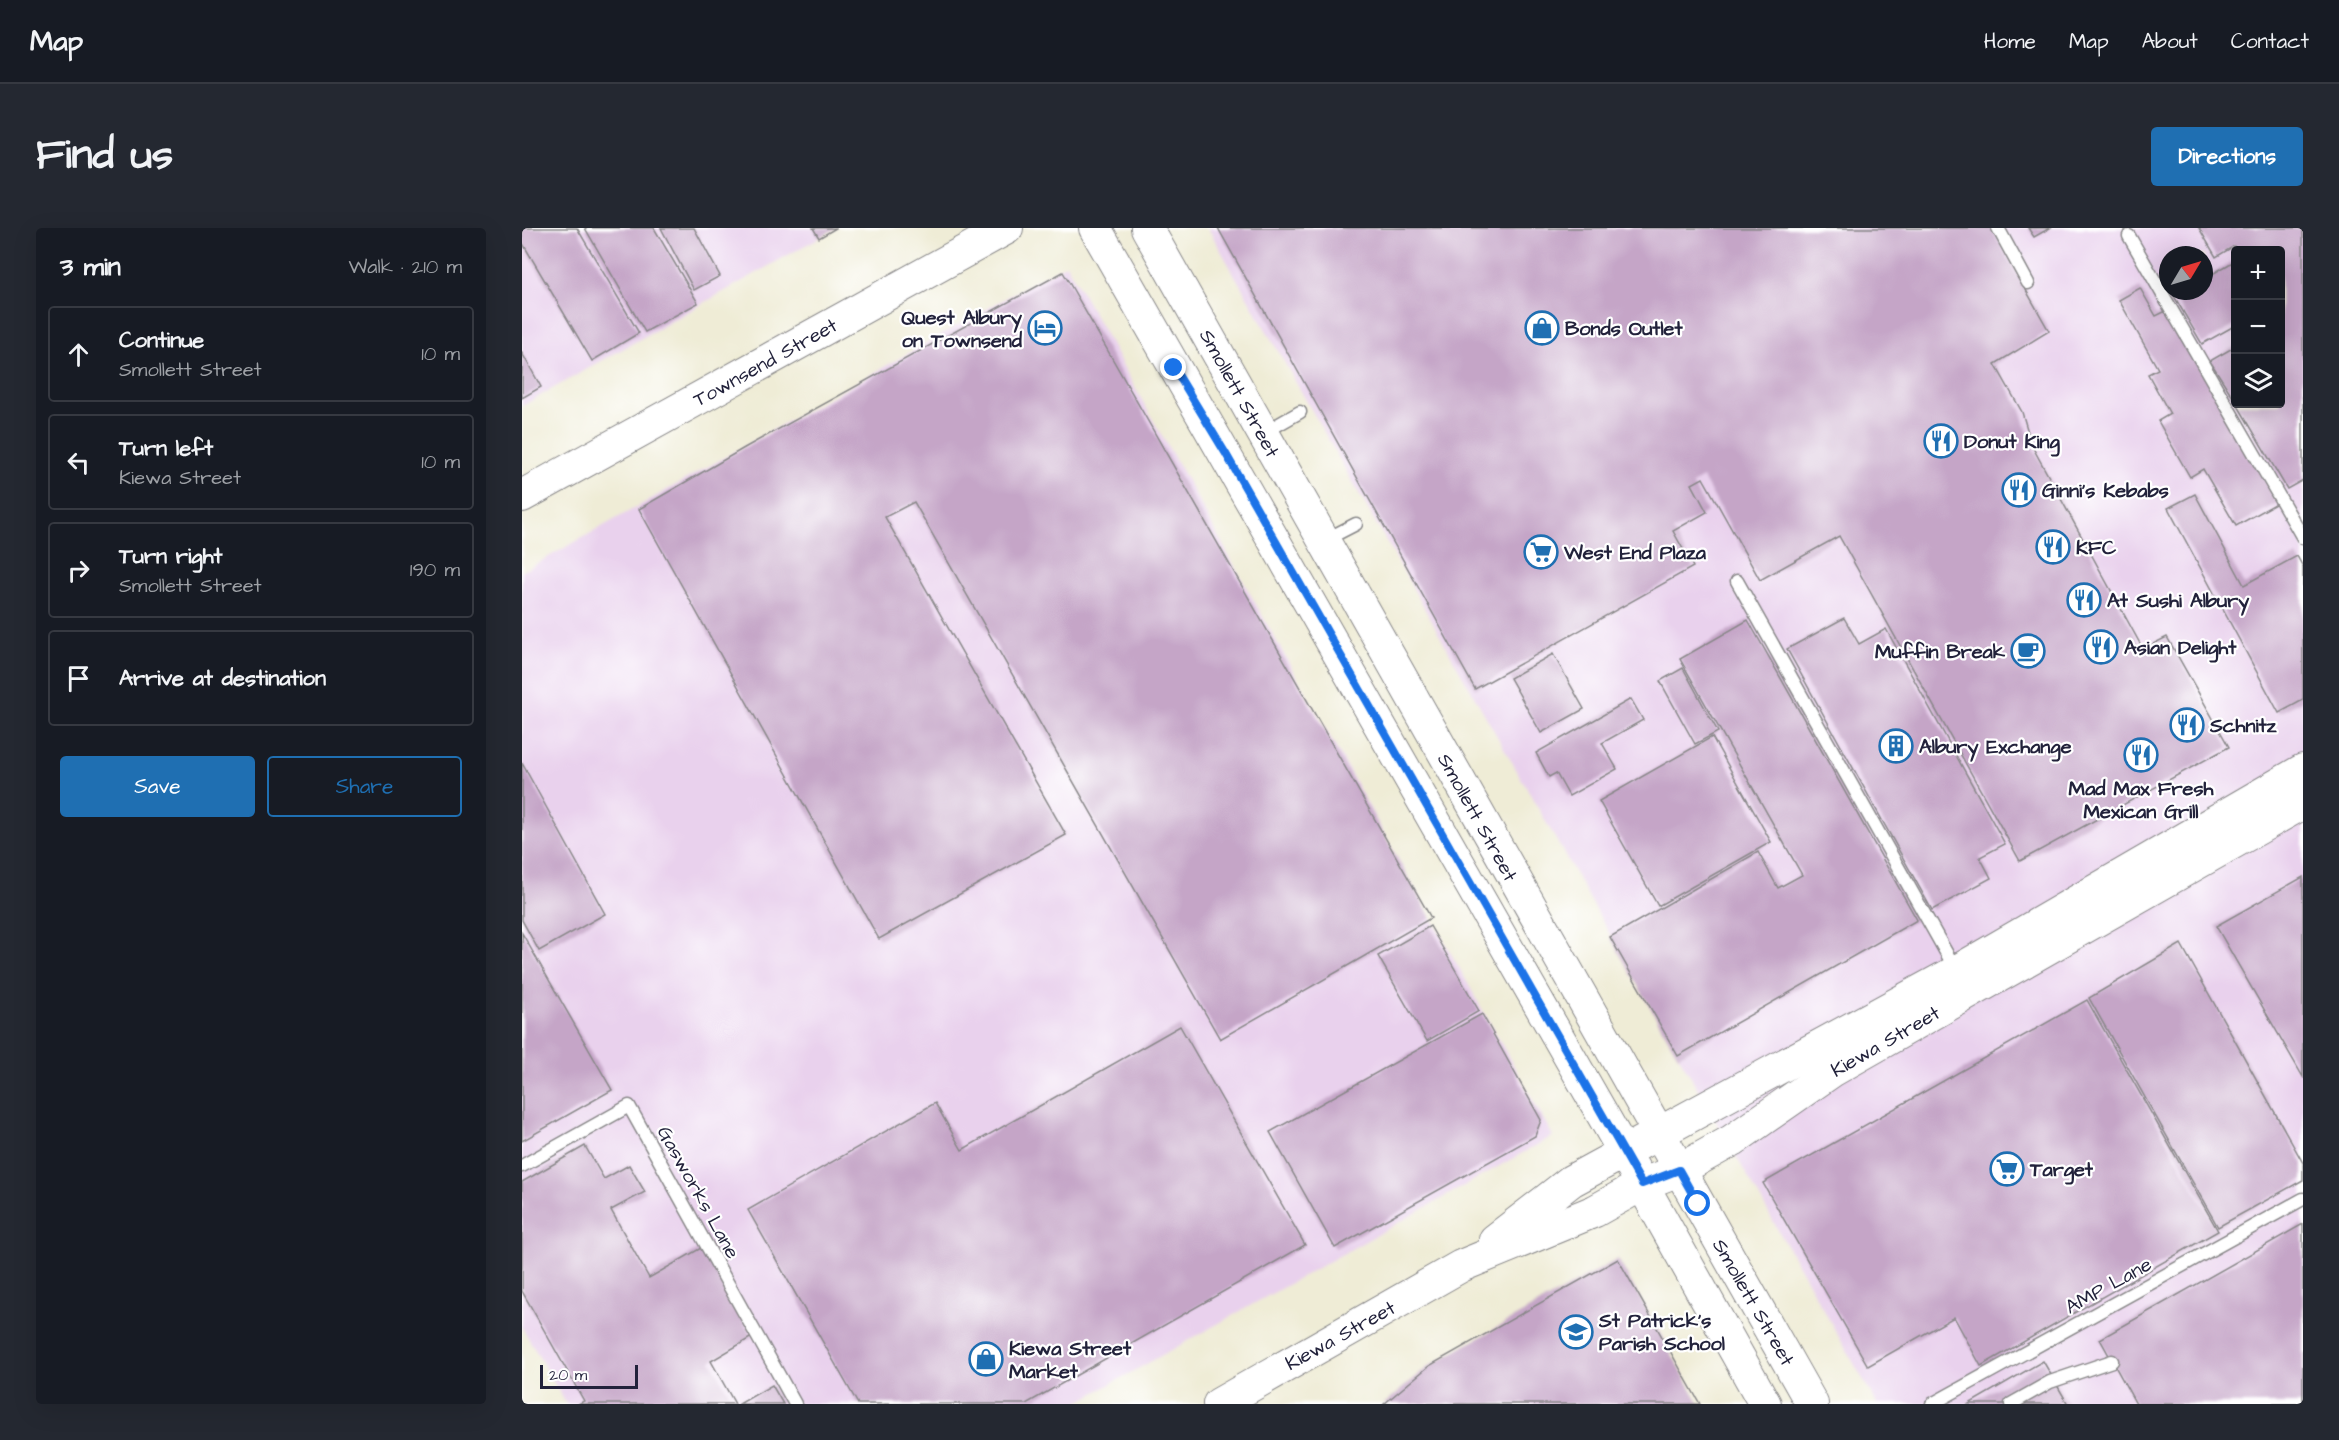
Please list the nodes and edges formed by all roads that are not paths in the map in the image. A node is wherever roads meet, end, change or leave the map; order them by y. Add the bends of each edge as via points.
1 (1007, 228) edge
2 (1095, 228) edge
3 (1147, 228) edge
4 (1998, 228) edge
5 (2129, 236) dead end
6 (2028, 283) dead end
7 (1300, 412) dead end
8 (1262, 434) junction
9 (1226, 454) junction
10 (522, 496) edge
11 (1356, 524) dead end
12 (2303, 538) edge
13 (1322, 541) junction
14 (1286, 561) junction
15 (1737, 581) dead end
16 (2303, 770) edge
17 (2303, 803) edge
18 (1963, 982) junction
19 (1658, 1133) junction
20 (1624, 1152) junction
21 (522, 1166) edge
22 (1679, 1170) junction
23 (1642, 1184) junction
24 (2303, 1199) edge
25 (1461, 1266) junction
26 (2112, 1361) dead end
27 (795, 1404) edge
28 (1219, 1404) edge
29 (1765, 1404) edge
30 (1812, 1404) edge
31 (1932, 1404) edge
32 (2011, 1404) edge

1 - 10 street, Townsend Street
2 - 9 street, Smollett Street
3 - 8 street, Smollett Street
4 - 6 lane
5 - 12 lane
7 - 8 lane
8 - 9 street
8 - 13 street, Smollett Street
9 - 14 street, Smollett Street
11 - 13 lane
13 - 14 street
13 - 19 street, Smollett Street
14 - 20 street, Smollett Street
15 - 18 lane
16 - 18 street, Kiewa Street
17 - 18 street, Kiewa Street
18 - 19 street, Kiewa Street
18 - 22 street, Kiewa Street via 1733,1140
19 - 20 street, Kiewa Street
19 - 22 street, Smollett Street
20 - 23 street, Smollett Street
20 - 25 street, Kiewa Street via 1571,1181
21 - 27 lane, Gasworks Lane via 629,1106
22 - 23 street, Kiewa Street
22 - 30 street, Smollett Street
23 - 25 street, Kiewa Street via 1595,1211
23 - 29 street, Smollett Street
24 - 31 lane, AMP Lane
25 - 28 street, Kiewa Street
26 - 32 lane via 2050,1382

